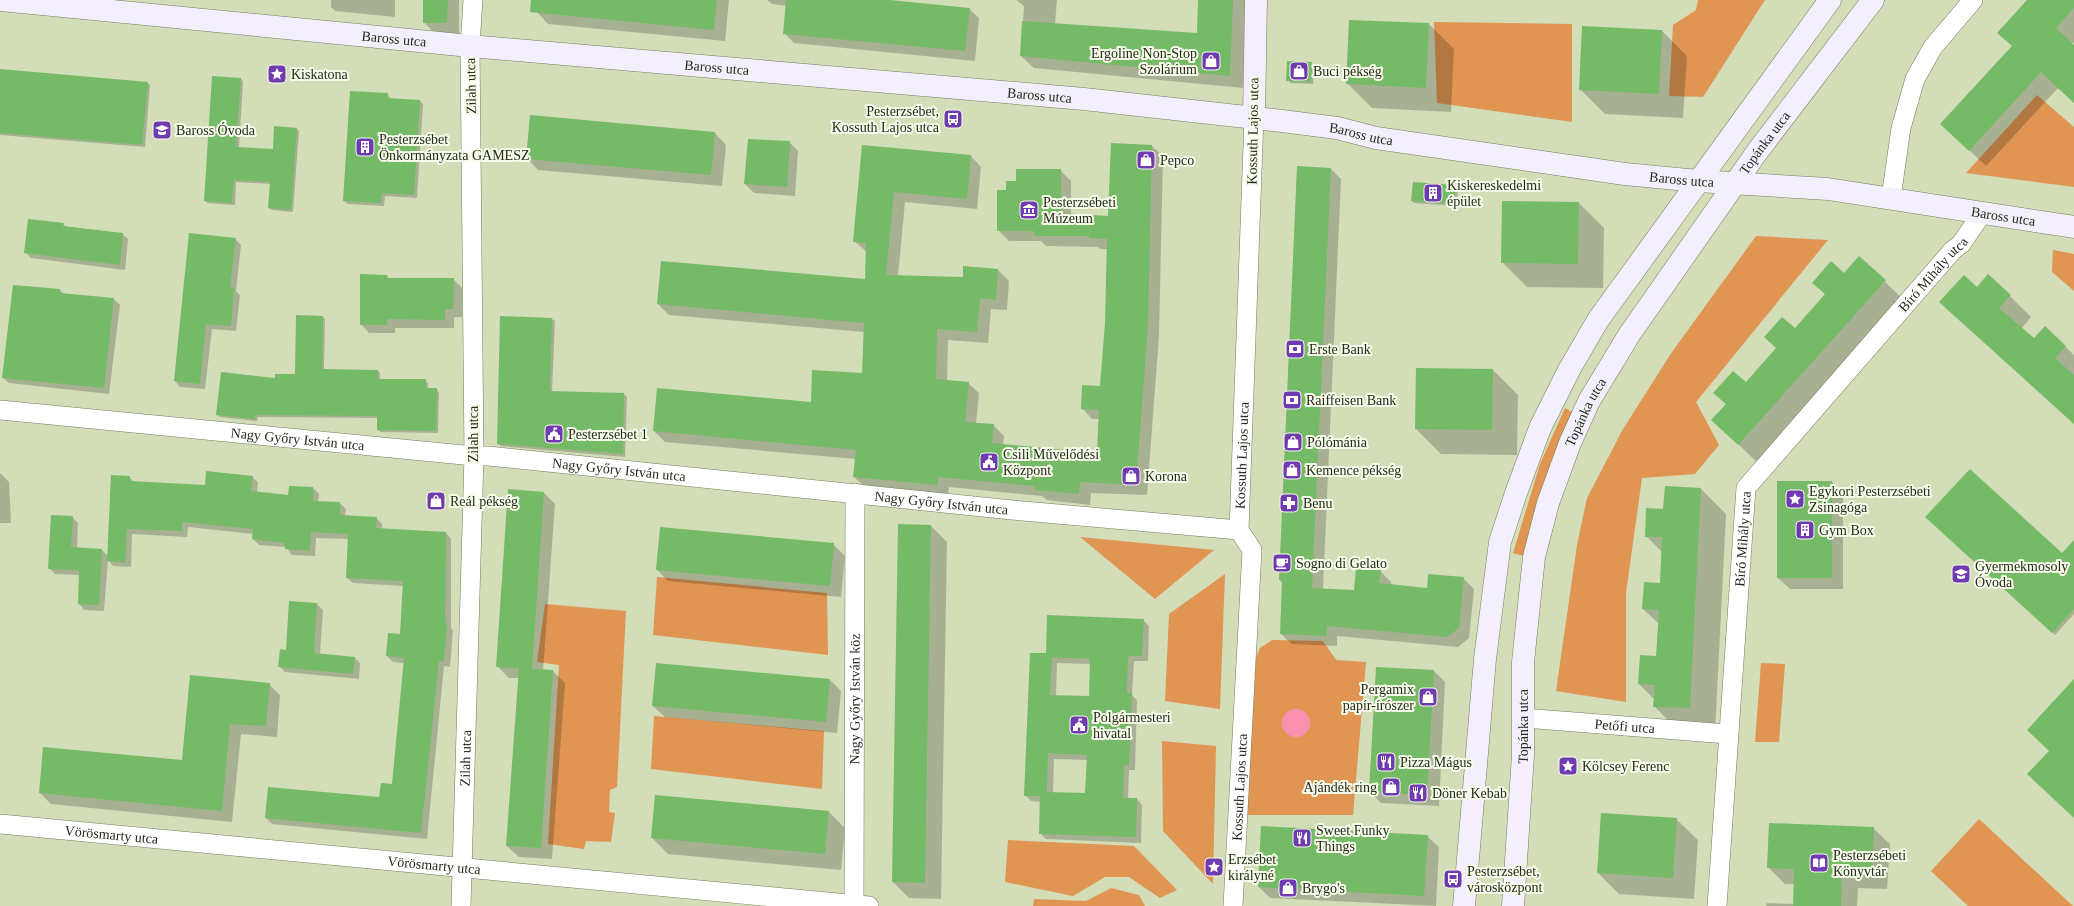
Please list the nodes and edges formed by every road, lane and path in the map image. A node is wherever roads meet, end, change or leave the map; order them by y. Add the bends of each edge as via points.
1 (0, 0) edge
2 (473, 0) edge
3 (1256, 0) edge
4 (1830, 0) edge
5 (1873, 0) edge
6 (1973, 0) edge
7 (470, 46) junction
8 (1254, 117) junction
9 (1698, 181) junction
10 (1736, 182) junction
11 (1891, 198) junction
12 (1983, 212) junction
13 (2074, 227) edge
14 (0, 410) edge
15 (474, 456) junction
16 (855, 493) junction
17 (1239, 530) junction
18 (1523, 718) junction
19 (1728, 734) junction
20 (0, 824) edge
21 (462, 868) junction
22 (861, 905) edge
23 (461, 906) edge
24 (1233, 906) edge
25 (1464, 906) edge
26 (1513, 906) edge
27 (1717, 906) edge

1 - 7 street, Baross utca
2 - 7 street, Zilah utca
3 - 8 street, Kossuth Lajos utca
4 - 9 street
5 - 10 street, Topánka utca
6 - 11 street via 1933,47 1915,79 1901,128
7 - 8 street, Baross utca via 1076,98
7 - 15 street, Zilah utca
8 - 9 street, Baross utca via 1337,128 1376,138 1482,154 1625,174
8 - 17 street, Kossuth Lajos utca
9 - 10 street, Baross utca
9 - 25 street via 1598,320 1576,358 1540,428 1500,542 1485,660
10 - 11 street, Baross utca via 1828,189
10 - 18 street, Topánka utca via 1629,335 1589,401 1570,443 1548,503 1534,557 1523,662
11 - 12 street, Baross utca
12 - 13 street, Baross utca
12 - 19 street, Bíró Mihály utca via 1960,244 1746,488
14 - 15 street, Nagy Győry István utca
15 - 16 street, Nagy Győry István utca
15 - 21 street, Zilah utca
16 - 17 street, Nagy Győry István utca
16 - 22 street, Nagy Győry István köz
17 - 24 street, Kossuth Lajos utca via 1252,550
18 - 19 street, Petőfi utca
18 - 26 street, Topánka utca
19 - 27 street, Bíró Mihály utca
20 - 21 street, Vörösmarty utca
21 - 22 street, Vörösmarty utca
21 - 23 street, Zilah utca

